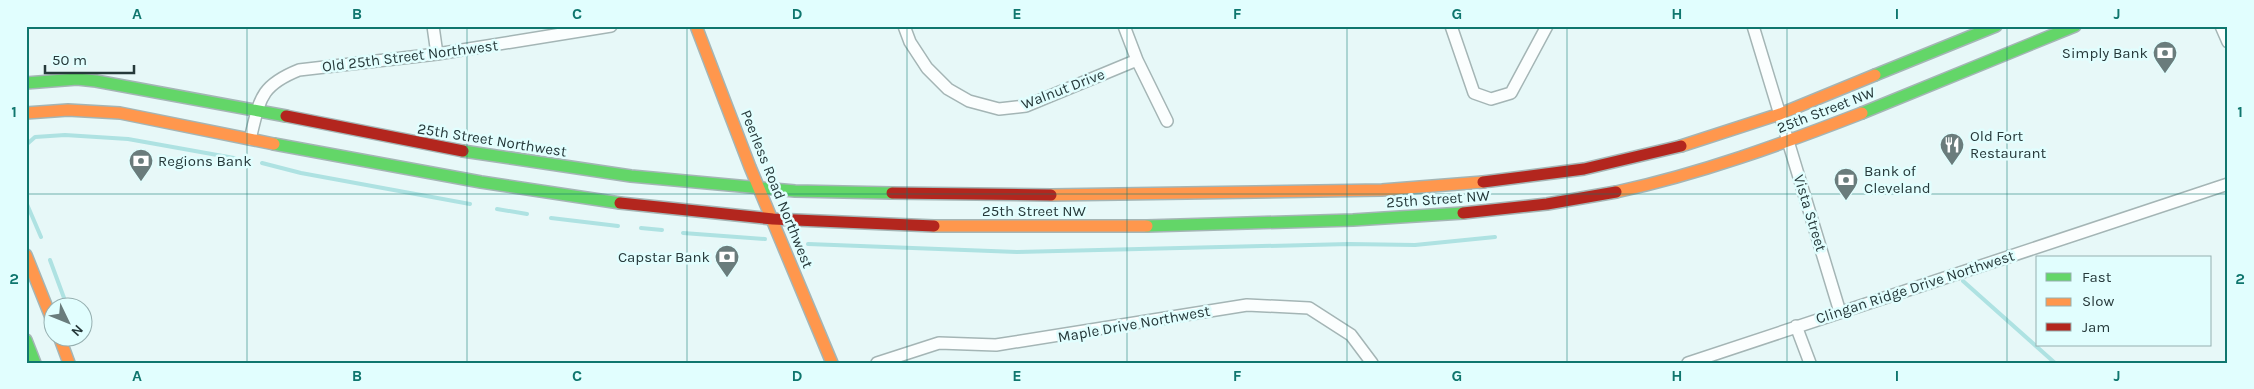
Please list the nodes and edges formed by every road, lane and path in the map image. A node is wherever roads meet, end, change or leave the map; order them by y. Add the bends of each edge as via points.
1 (433, 26) edge
2 (611, 26) edge
3 (696, 26) edge
4 (904, 26) edge
5 (1124, 26) edge
6 (1451, 26) edge
7 (1547, 26) edge
8 (1753, 26) edge
9 (1996, 26) edge
10 (2075, 26) edge
11 (2221, 26) edge
12 (2228, 42) edge
13 (437, 54) junction
14 (1137, 60) junction
15 (26, 83) edge
16 (257, 110) junction
17 (1780, 114) junction
18 (29, 115) edge
19 (1167, 121) dead end
20 (250, 139) junction
21 (1788, 142) junction
22 (2228, 184) edge
23 (758, 187) junction
24 (958, 193) joint
25 (772, 219) junction
26 (26, 255) edge
27 (42, 296) edge
28 (1840, 312) junction
29 (1796, 326) junction
30 (26, 340) edge
31 (63, 346) edge
32 (35, 363) edge
33 (70, 363) edge
34 (832, 363) edge
35 (877, 363) edge
36 (1372, 363) edge
37 (1688, 363) edge
38 (1810, 363) edge

1 - 13 street
2 - 13 street, Old 25th Street Northwest
3 - 23 main road, Peerless Road Northwest
4 - 14 street, Walnut Drive via 927,68 948,89 969,101 999,110 1026,106
5 - 14 street
6 - 7 street via 1474,93 1491,99 1511,93
8 - 17 street, Vista Street
9 - 17 main road, 25th Street NW
10 - 21 main road, 25th Street NW
11 - 12 street
13 - 16 street, Old 25th Street Northwest via 300,70 284,76 266,90
14 - 19 street
15 - 16 main road, 25th Street Northwest via 77,79 96,81
16 - 20 street, Old 25th Street Northwest
16 - 23 main road, 25th Street Northwest via 448,149 536,163 631,176
17 - 21 street, Vista Street
17 - 24 main road, 25th Street NW via 1681,146 1584,169 1487,182 1382,190 1082,196
18 - 20 main road via 72,110 137,116
20 - 25 main road via 489,184
21 - 25 main road, 25th Street NW via 1640,187 1466,214 1205,224 1021,226
21 - 28 street, Vista Street
22 - 28 street, Clingan Ridge Drive Northwest
23 - 24 main road, 25th Street Northwest via 795,191
23 - 25 main road, Peerless Road Northwest
25 - 34 main road, Peerless Road Northwest
26 - 27 main road
28 - 29 street, Clingan Ridge Drive Northwest
29 - 37 street, Clingan Ridge Drive Northwest
29 - 38 street
30 - 32 main road
31 - 33 main road
35 - 36 street, Maple Drive Northwest via 939,343 996,346 1247,305 1309,308 1351,335

